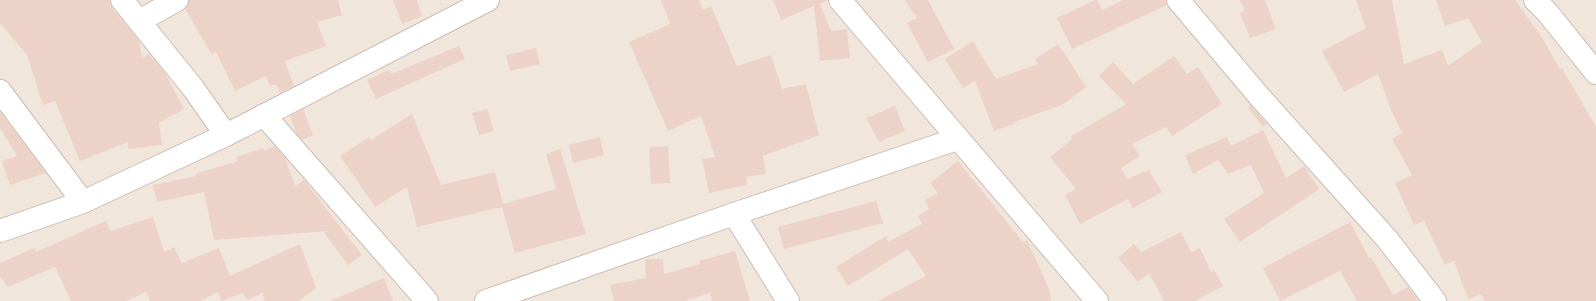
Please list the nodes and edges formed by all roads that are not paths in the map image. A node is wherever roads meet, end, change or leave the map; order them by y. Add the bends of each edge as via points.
1 (122, 0) edge
2 (177, 0) edge
3 (488, 0) edge
4 (840, 0) edge
5 (1178, 0) edge
6 (1535, 0) edge
7 (139, 21) junction
8 (1596, 73) edge
9 (0, 91) edge
10 (264, 115) junction
11 (226, 135) junction
12 (957, 139) junction
13 (83, 202) junction
14 (734, 214) junction
15 (0, 231) edge
16 (427, 301) edge
17 (486, 301) edge
18 (788, 301) edge
19 (1097, 301) edge
20 (1435, 301) edge

1 - 7 street
2 - 7 street
3 - 10 street
4 - 12 street
5 - 20 street via 1258,95 1387,239
6 - 8 street
7 - 11 street via 193,88
9 - 13 street
10 - 11 street
10 - 16 street
11 - 13 street
12 - 14 street
12 - 19 street
13 - 15 street
14 - 17 street
14 - 18 street

